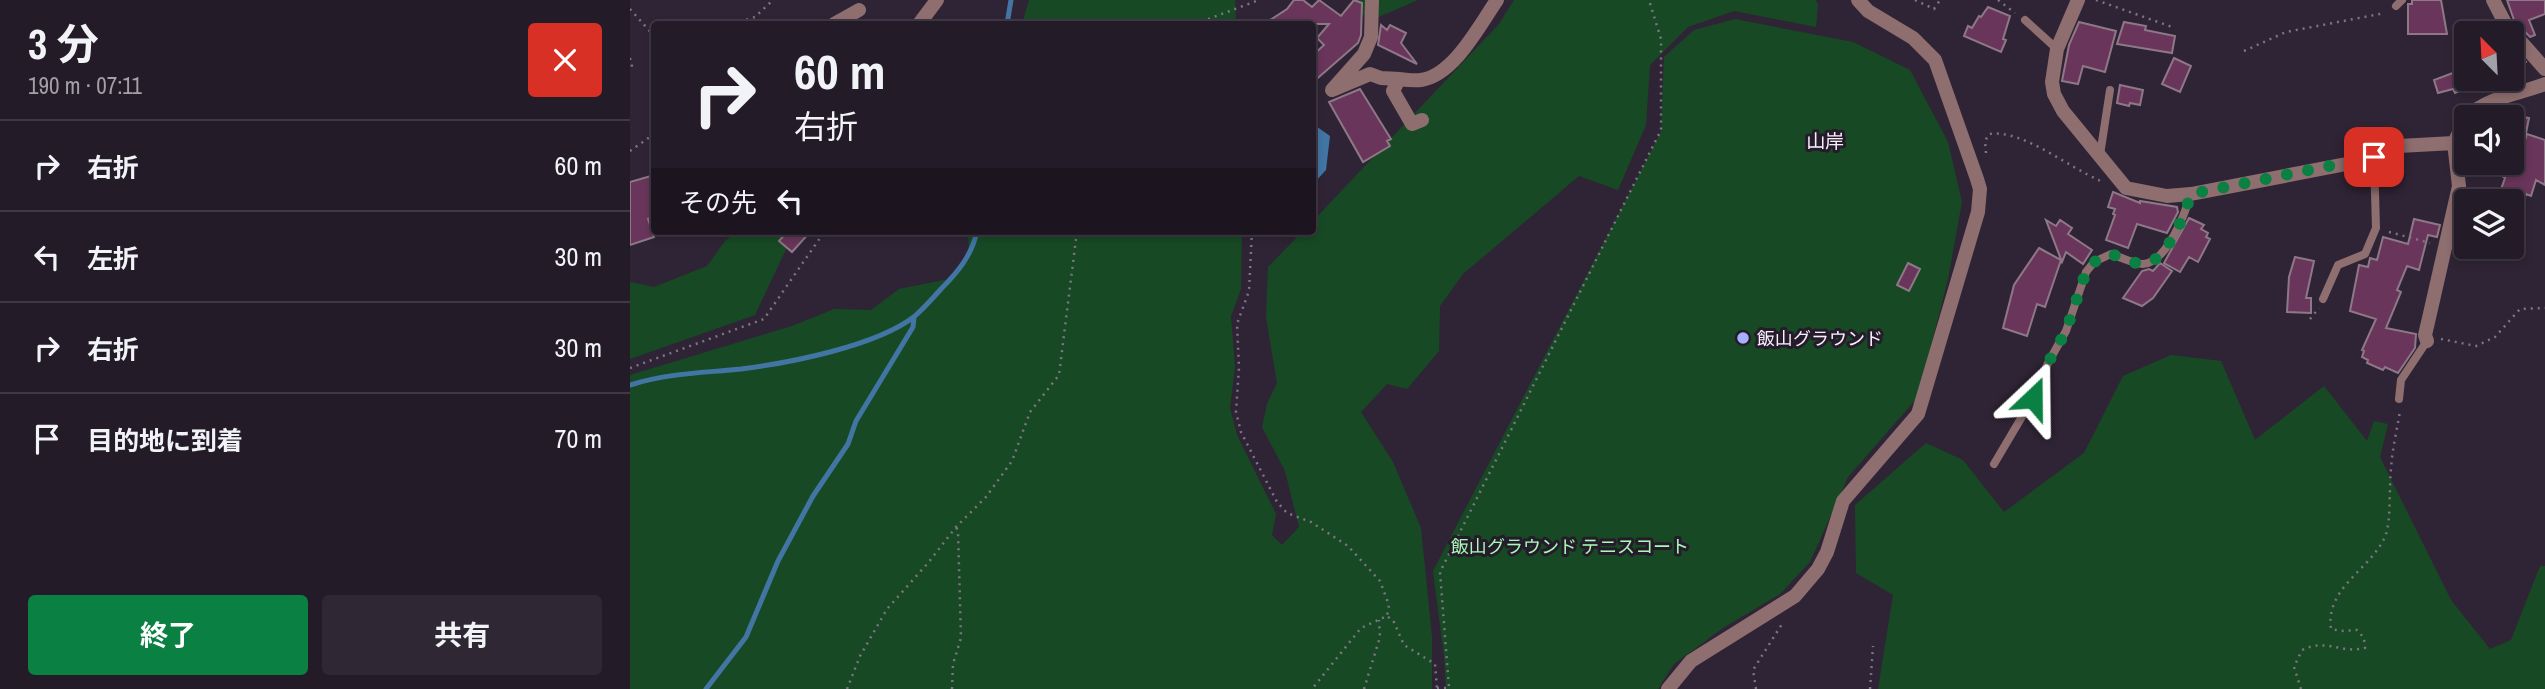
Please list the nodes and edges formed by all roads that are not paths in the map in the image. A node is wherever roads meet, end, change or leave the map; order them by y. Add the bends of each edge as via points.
1 (937, 0) edge
2 (1372, 0) edge
3 (1497, 0) edge
4 (1858, 0) edge
5 (2078, 0) edge
6 (2493, 0) edge
7 (859, 10) dead end
8 (2025, 20) road end
9 (839, 21) edge
10 (921, 21) edge
11 (2057, 49) junction
12 (2545, 69) edge
13 (1401, 79) junction
14 (2545, 84) edge
15 (2110, 90) dead end
16 (2484, 105) edge
17 (1422, 120) dead end
18 (2454, 143) edge
19 (2100, 155) junction
20 (2374, 157) junction
21 (2458, 175) edge
22 (2191, 194) junction
23 (2323, 299) dead end
24 (2426, 338) joint
25 (2399, 399) road end
26 (1994, 464) dead end
27 (1668, 689) edge

1 - 10 street
2 - 13 street via 1371,37 1364,54 1332,90 1370,75
3 - 13 street via 1450,67 1420,80
4 - 27 street via 1936,60 1978,179 1978,212 1918,414 1843,501 1818,569 1795,596 1691,661
5 - 11 street
6 - 12 street via 2506,25
7 - 9 street
8 - 11 lane
11 - 19 street via 2054,94
13 - 17 street via 1392,91 1412,124
14 - 16 street
15 - 19 lane
18 - 20 street via 2399,145
19 - 22 street via 2126,188 2167,196
20 - 22 street
20 - 23 lane via 2376,228 2365,254 2338,265
21 - 24 street
22 - 26 lane via 2182,223 2157,259 2143,264 2111,254 2086,272 2066,331
24 - 25 lane via 2401,380

